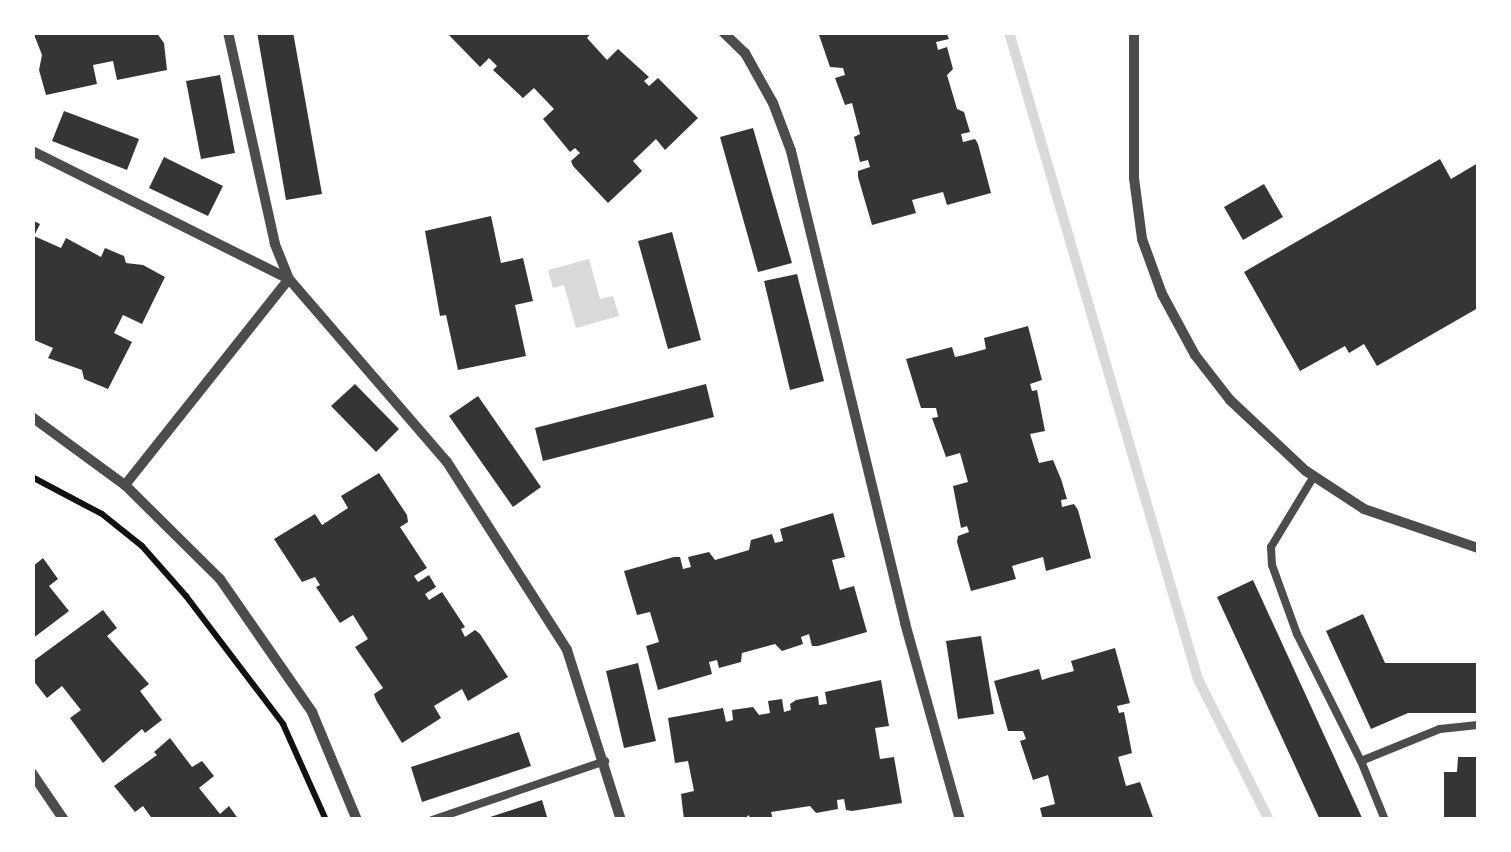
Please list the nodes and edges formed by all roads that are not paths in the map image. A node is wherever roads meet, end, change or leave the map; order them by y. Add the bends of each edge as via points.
1 (228, 32) edge
2 (723, 32) edge
3 (1134, 32) edge
4 (32, 151) edge
5 (289, 278) junction
6 (32, 418) edge
7 (1314, 476) junction
8 (125, 485) junction
9 (1478, 548) edge
10 (1478, 725) edge
11 (605, 761) junction
12 (1360, 761) junction
13 (32, 773) edge
14 (64, 820) edge
15 (357, 820) edge
16 (432, 820) edge
17 (621, 820) edge
18 (960, 820) edge
19 (1385, 820) edge

1 - 5 street via 275,244
2 - 18 street via 745,53 791,151 904,623
3 - 7 street via 1134,178 1142,240 1162,294 1195,355 1230,400
4 - 5 street
5 - 8 street
5 - 11 street via 447,462 568,650
6 - 8 street
7 - 9 street via 1364,509
7 - 12 lane via 1271,547 1272,565 1296,634
8 - 15 street via 220,579 286,672 312,712
10 - 12 lane via 1440,729
11 - 16 lane
11 - 17 street
12 - 19 lane
13 - 14 street

